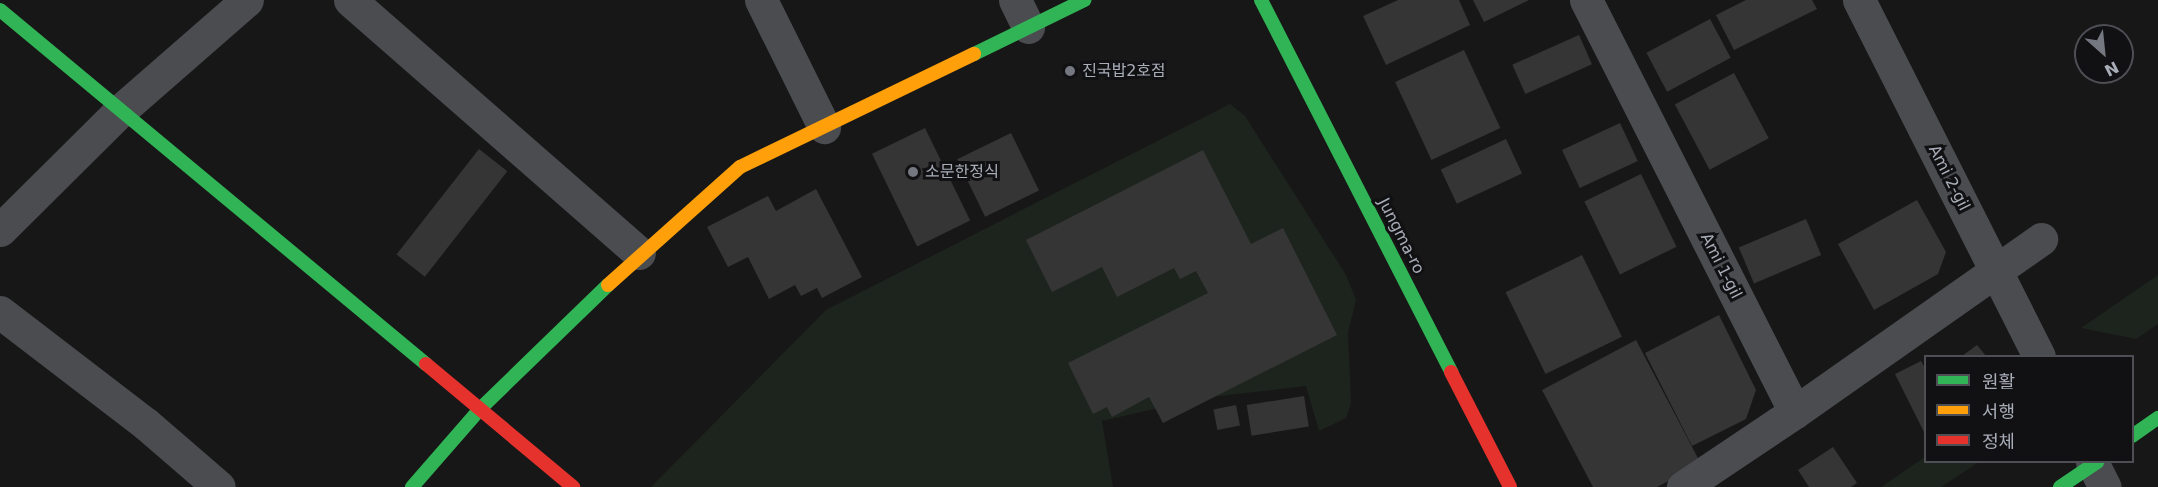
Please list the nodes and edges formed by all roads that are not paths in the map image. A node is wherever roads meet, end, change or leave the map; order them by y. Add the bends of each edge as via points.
1 (247, 0) edge
2 (350, 0) edge
3 (762, 0) edge
4 (1084, 0) edge
5 (1261, 0) edge
6 (1586, 0) edge
7 (1859, 0) edge
8 (0, 10) edge
9 (1021, 14) edge
10 (121, 110) junction
11 (824, 128) junction
12 (0, 230) edge
13 (2042, 239) dead end
14 (639, 253) junction
15 (1996, 272) junction
16 (0, 312) edge
17 (2038, 355) edge
18 (480, 409) junction
19 (1795, 412) junction
20 (2158, 418) edge
21 (2134, 435) edge
22 (2097, 469) edge
23 (219, 487) edge
24 (412, 487) edge
25 (573, 487) edge
26 (1510, 487) edge
27 (1683, 487) edge
28 (2060, 487) edge

1 - 10 street
2 - 14 street
3 - 11 street
4 - 9 street
5 - 26 street, Jungma-ro
6 - 19 street, Ami 1-gil
7 - 15 street, Ami 2-gil
8 - 10 street
9 - 11 street
10 - 12 street
10 - 18 street
11 - 14 street via 740,167
13 - 15 street
14 - 18 street
15 - 17 street, Ami 2-gil
15 - 19 street
16 - 23 street via 146,424
18 - 24 street
18 - 25 street
19 - 27 street
20 - 21 street
22 - 28 street

